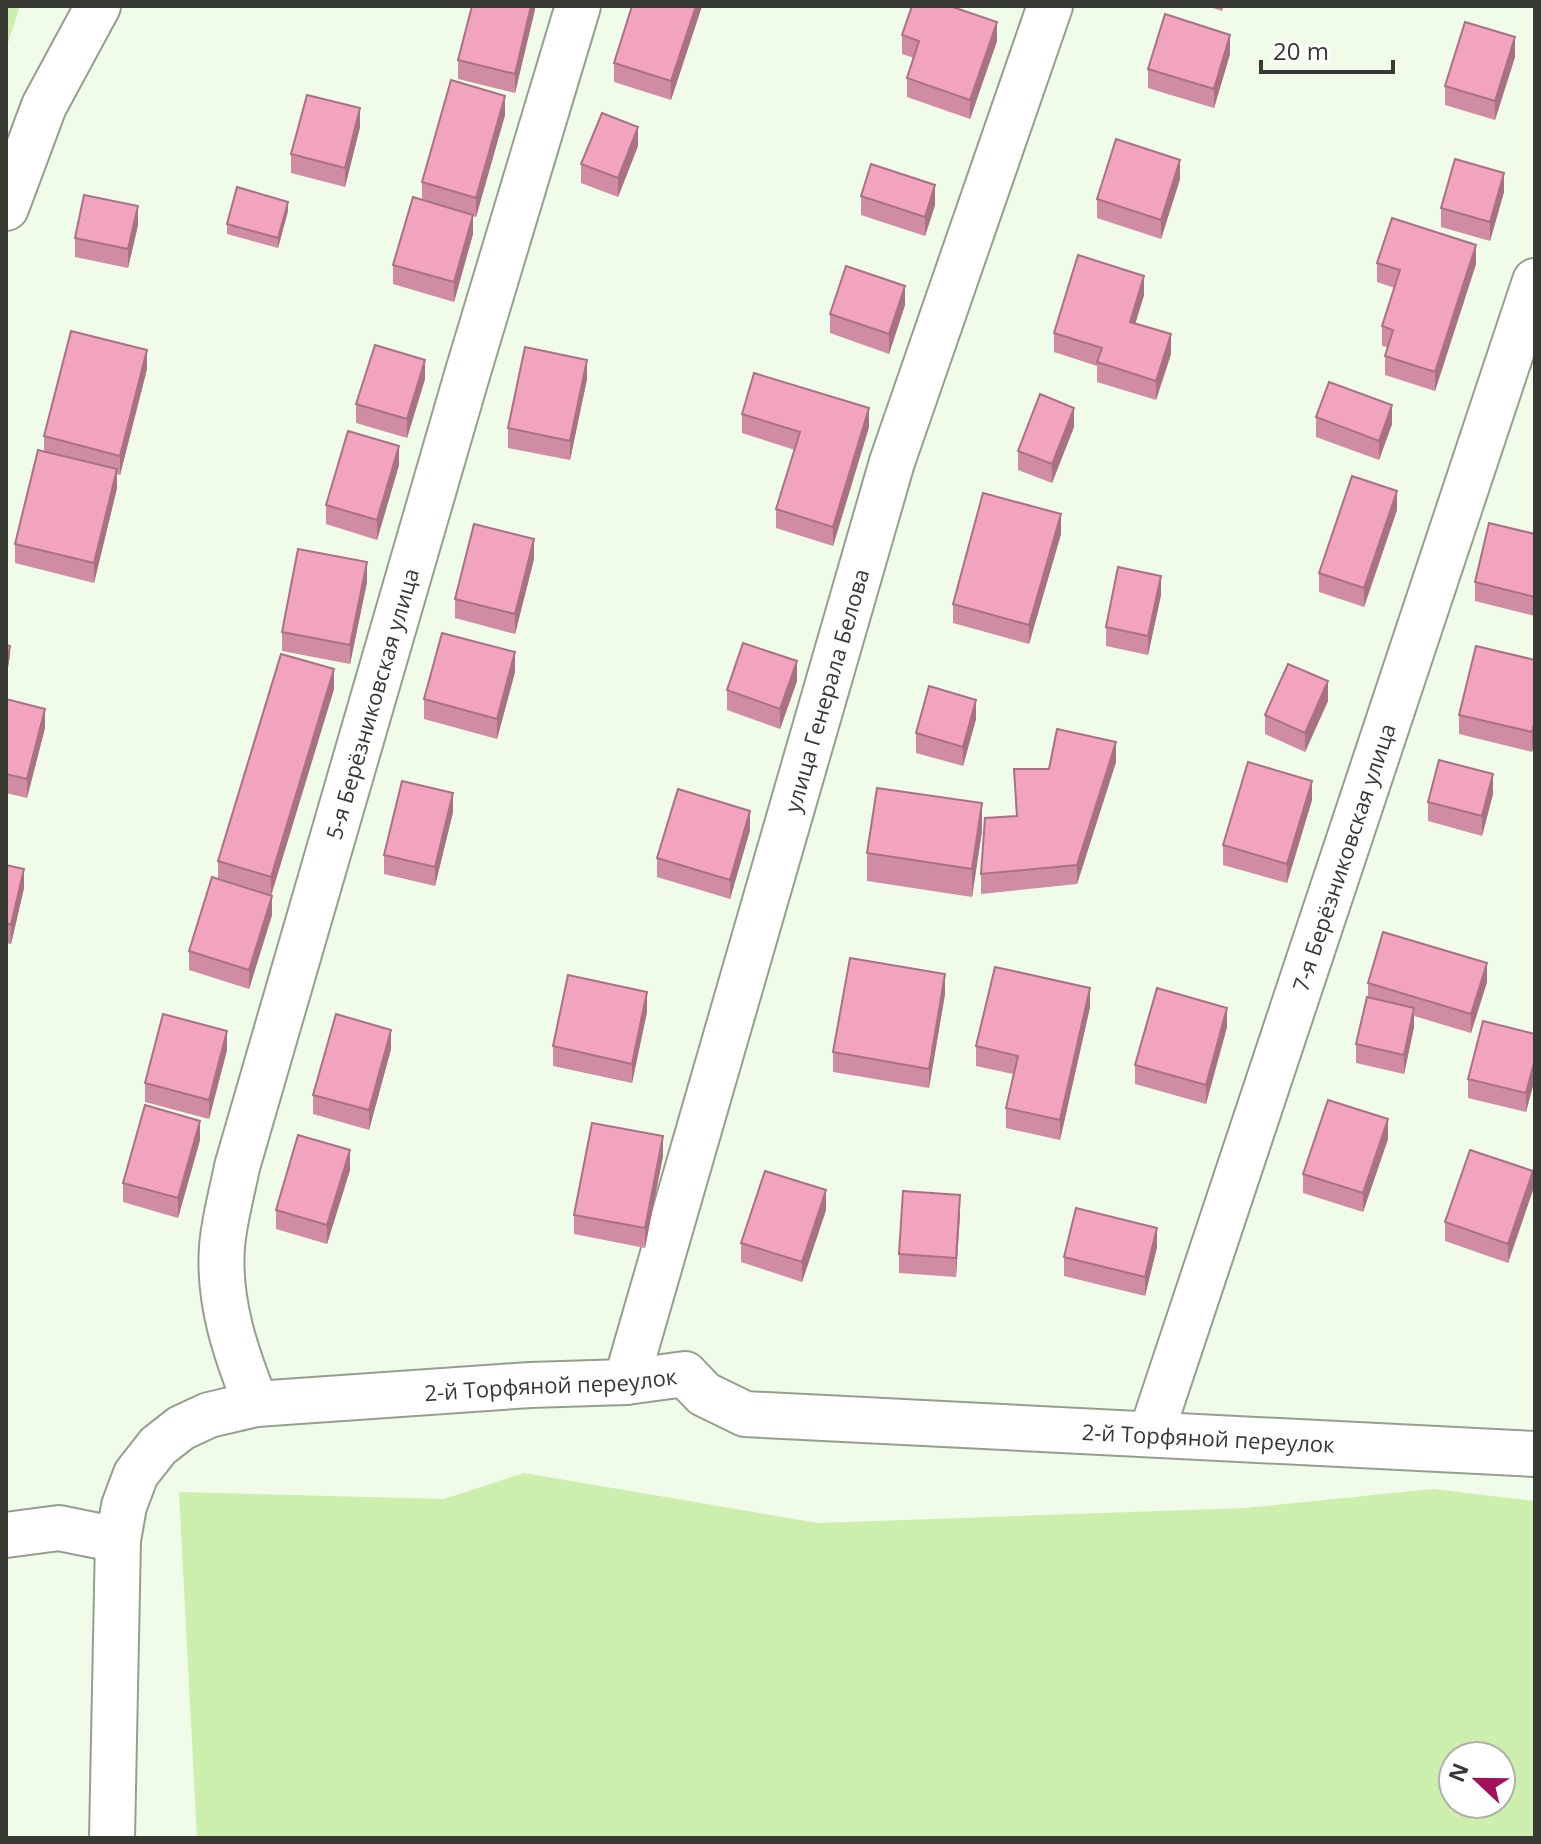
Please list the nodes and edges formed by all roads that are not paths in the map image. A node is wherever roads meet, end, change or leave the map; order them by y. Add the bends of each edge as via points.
1 (98, 6) edge
2 (578, 6) edge
3 (1050, 6) edge
4 (6, 208) edge
5 (1535, 281) edge
6 (626, 1382) junction
7 (256, 1404) junction
8 (1151, 1434) junction
9 (1535, 1454) edge
10 (6, 1535) edge
11 (118, 1540) junction
12 (112, 1838) edge

1 - 4 street via 44,106
2 - 7 street, 5-я Берёзниковская улица via 237,1167 222,1247 225,1291 235,1351
3 - 6 street, улица Генерала Белова via 892,462
5 - 8 street, 7-я Берёзниковская улица
6 - 7 street, 2-й Торфяной переулок
6 - 8 street, 2-й Торфяной переулок via 685,1374 704,1394 745,1414
7 - 11 street, 2-й Торфяной переулок via 209,1415 158,1446 136,1474
8 - 9 street, 2-й Торфяной переулок
10 - 11 street via 59,1528
11 - 12 street, 2-й Торфяной переулок

